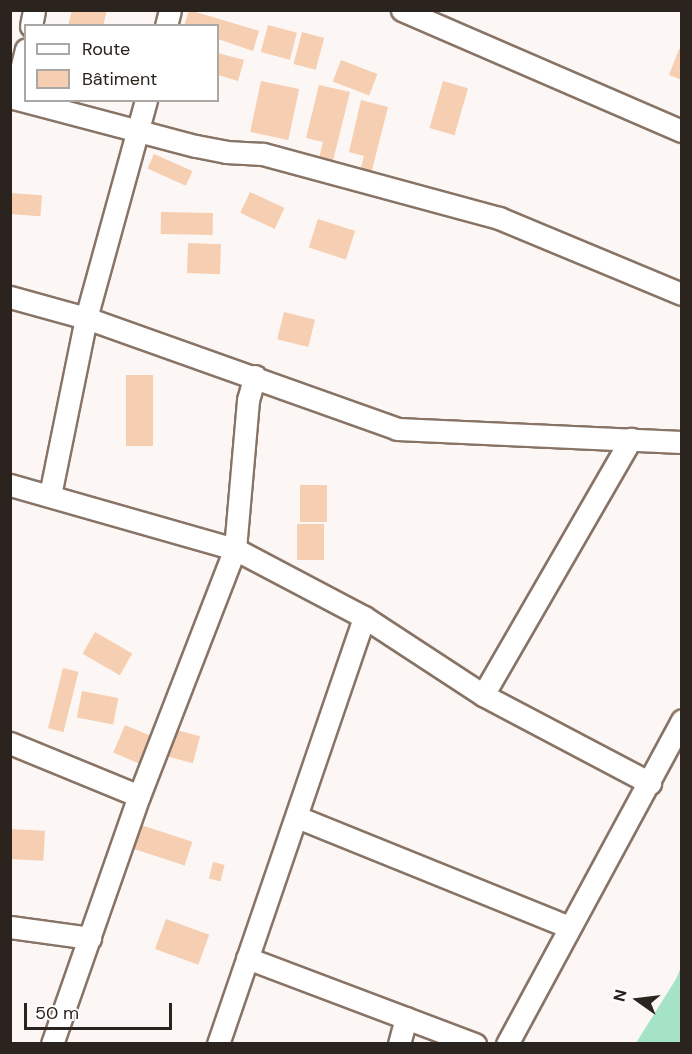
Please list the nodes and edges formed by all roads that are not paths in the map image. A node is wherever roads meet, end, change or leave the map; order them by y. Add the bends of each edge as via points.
1 (402, 10) edge
2 (24, 56) edge
3 (12, 97) edge
4 (31, 102) edge
5 (146, 102) edge
6 (139, 130) junction
7 (681, 131) edge
8 (681, 294) edge
9 (10, 297) edge
10 (86, 318) junction
11 (255, 376) junction
12 (631, 440) junction
13 (681, 442) edge
14 (10, 485) edge
15 (50, 495) junction
16 (235, 549) junction
17 (364, 617) junction
18 (483, 695) junction
19 (681, 720) edge
20 (10, 743) edge
21 (650, 783) junction
22 (139, 796) junction
23 (297, 817) junction
24 (10, 927) edge
25 (568, 927) junction
26 (90, 938) junction
27 (247, 958) junction
28 (406, 1018) junction
29 (52, 1044) edge
30 (218, 1044) edge
31 (399, 1044) edge
32 (475, 1044) edge
33 (507, 1044) edge

1 - 7 street
2 - 3 street
4 - 6 street
5 - 6 street
6 - 8 street via 226,152 263,154 499,218
6 - 10 street
9 - 10 street
10 - 11 street
10 - 15 street
11 - 12 street via 397,429
11 - 16 street via 248,400
12 - 13 street
12 - 18 street
14 - 15 street
15 - 16 street
16 - 17 street
16 - 22 street
17 - 18 street
17 - 23 street
18 - 21 street
19 - 21 street
20 - 22 street
21 - 25 street
22 - 26 street
23 - 25 street
23 - 27 street
24 - 26 street
25 - 33 street
26 - 29 street
27 - 28 street
27 - 30 street
28 - 31 street
28 - 32 street

